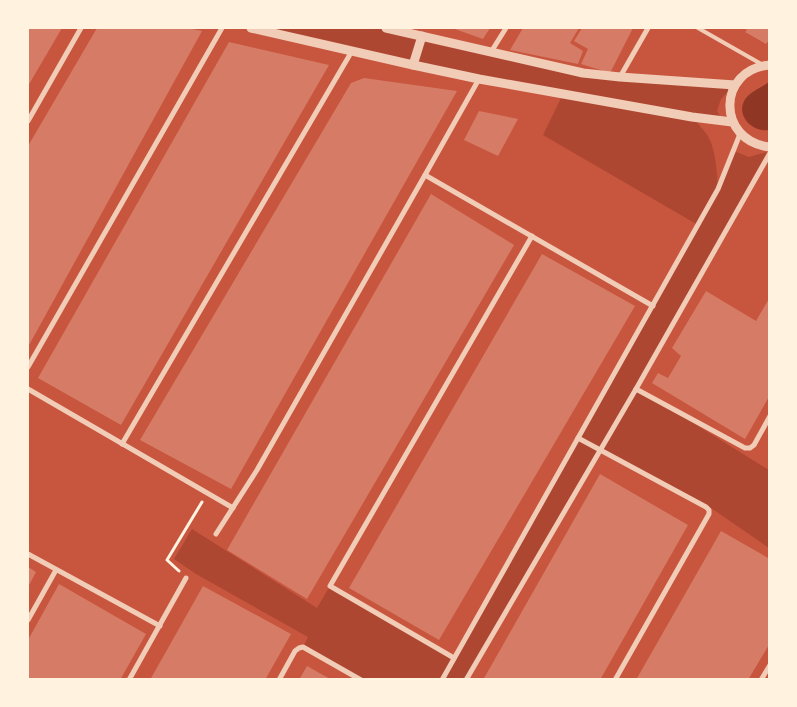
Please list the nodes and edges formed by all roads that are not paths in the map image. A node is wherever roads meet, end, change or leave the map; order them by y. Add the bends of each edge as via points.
1 (80, 28) edge
2 (222, 28) edge
3 (251, 28) edge
4 (386, 28) edge
5 (506, 28) edge
6 (648, 28) edge
7 (698, 28) edge
8 (422, 36) junction
9 (352, 50) junction
10 (491, 53) junction
11 (413, 65) junction
12 (766, 65) edge
13 (620, 77) junction
14 (479, 79) junction
15 (735, 85) junction
16 (28, 121) edge
17 (732, 122) junction
18 (740, 134) junction
19 (770, 147) edge
20 (770, 153) edge
21 (425, 175) junction
22 (532, 236) junction
23 (653, 306) junction
24 (28, 367) edge
25 (636, 388) junction
26 (28, 389) edge
27 (770, 416) edge
28 (578, 438) junction
29 (122, 444) junction
30 (601, 450) junction
31 (233, 508) junction
32 (216, 534) dead end
33 (28, 554) edge
34 (56, 570) junction
35 (186, 578) road end
36 (28, 620) edge
37 (160, 626) junction
38 (454, 658) junction
39 (770, 665) edge
40 (129, 680) edge
41 (279, 680) edge
42 (361, 680) edge
43 (442, 680) edge
44 (466, 680) edge
45 (615, 680) edge
46 (761, 680) edge

1 - 16 street
2 - 24 street
3 - 9 street
4 - 8 street
5 - 10 street
6 - 13 street
7 - 12 lane
8 - 10 street
8 - 11 street
9 - 11 street
9 - 29 street
10 - 13 street via 583,74
11 - 14 street
12 - 15 street via 747,72
13 - 15 street
14 - 17 street
14 - 21 street
15 - 17 street via 730,97
17 - 18 street
18 - 19 street via 761,146
18 - 23 street via 718,189
20 - 25 street
21 - 22 street
21 - 31 street
22 - 23 street
22 - 38 street via 330,586
23 - 28 street
25 - 27 street via 745,448 754,445
25 - 30 street
26 - 29 street
28 - 30 street
28 - 38 street
29 - 31 street
30 - 44 street
30 - 45 street via 709,510
31 - 32 street
33 - 34 street
34 - 36 street
34 - 37 street
35 - 37 street
37 - 40 street
38 - 43 street
39 - 46 street
41 - 42 street via 295,651 303,647

